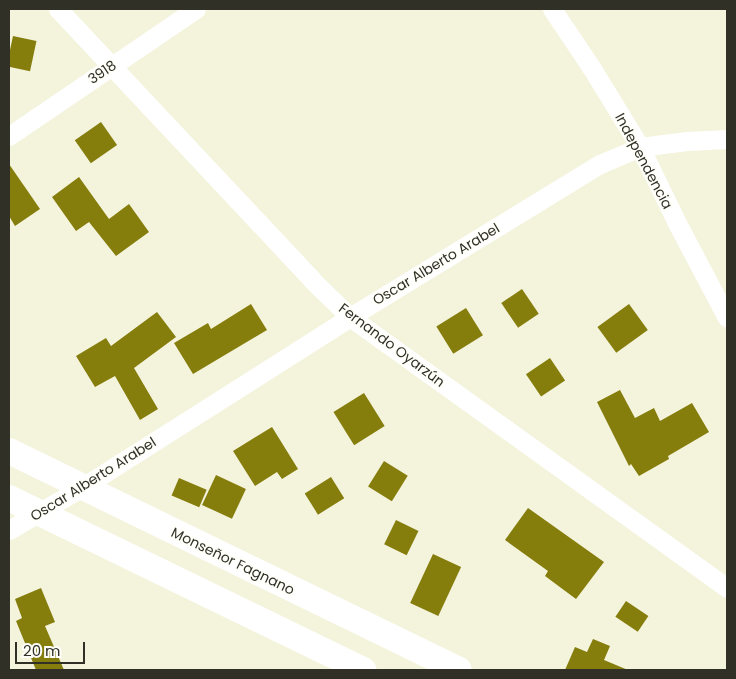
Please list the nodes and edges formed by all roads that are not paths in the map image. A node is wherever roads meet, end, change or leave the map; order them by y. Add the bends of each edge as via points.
1 (58, 9) edge
2 (196, 9) edge
3 (552, 9) edge
4 (111, 66) junction
5 (9, 136) edge
6 (727, 139) edge
7 (640, 147) junction
8 (350, 317) junction
9 (727, 318) edge
10 (9, 450) edge
11 (81, 488) junction
12 (9, 498) edge
13 (39, 513) junction
14 (9, 530) edge
15 (727, 588) edge
16 (431, 664) edge
17 (362, 670) edge
18 (459, 670) edge

1 - 4 street, Fernando Oyarzún
2 - 4 street, 3918
3 - 7 street, Independencia
4 - 5 street, 3918
4 - 8 street, Fernando Oyarzún
6 - 7 street, Oscar Alberto Arabel
7 - 8 street, Oscar Alberto Arabel via 600,164
7 - 9 street, Independencia
8 - 11 street, Oscar Alberto Arabel
8 - 15 street, Fernando Oyarzún
10 - 11 street, Monseñor Fagnano
11 - 13 street, Oscar Alberto Arabel
11 - 16 street, Monseñor Fagnano
12 - 13 street
13 - 14 street, Oscar Alberto Arabel
13 - 17 street
16 - 18 street, Monseñor Fagnano

